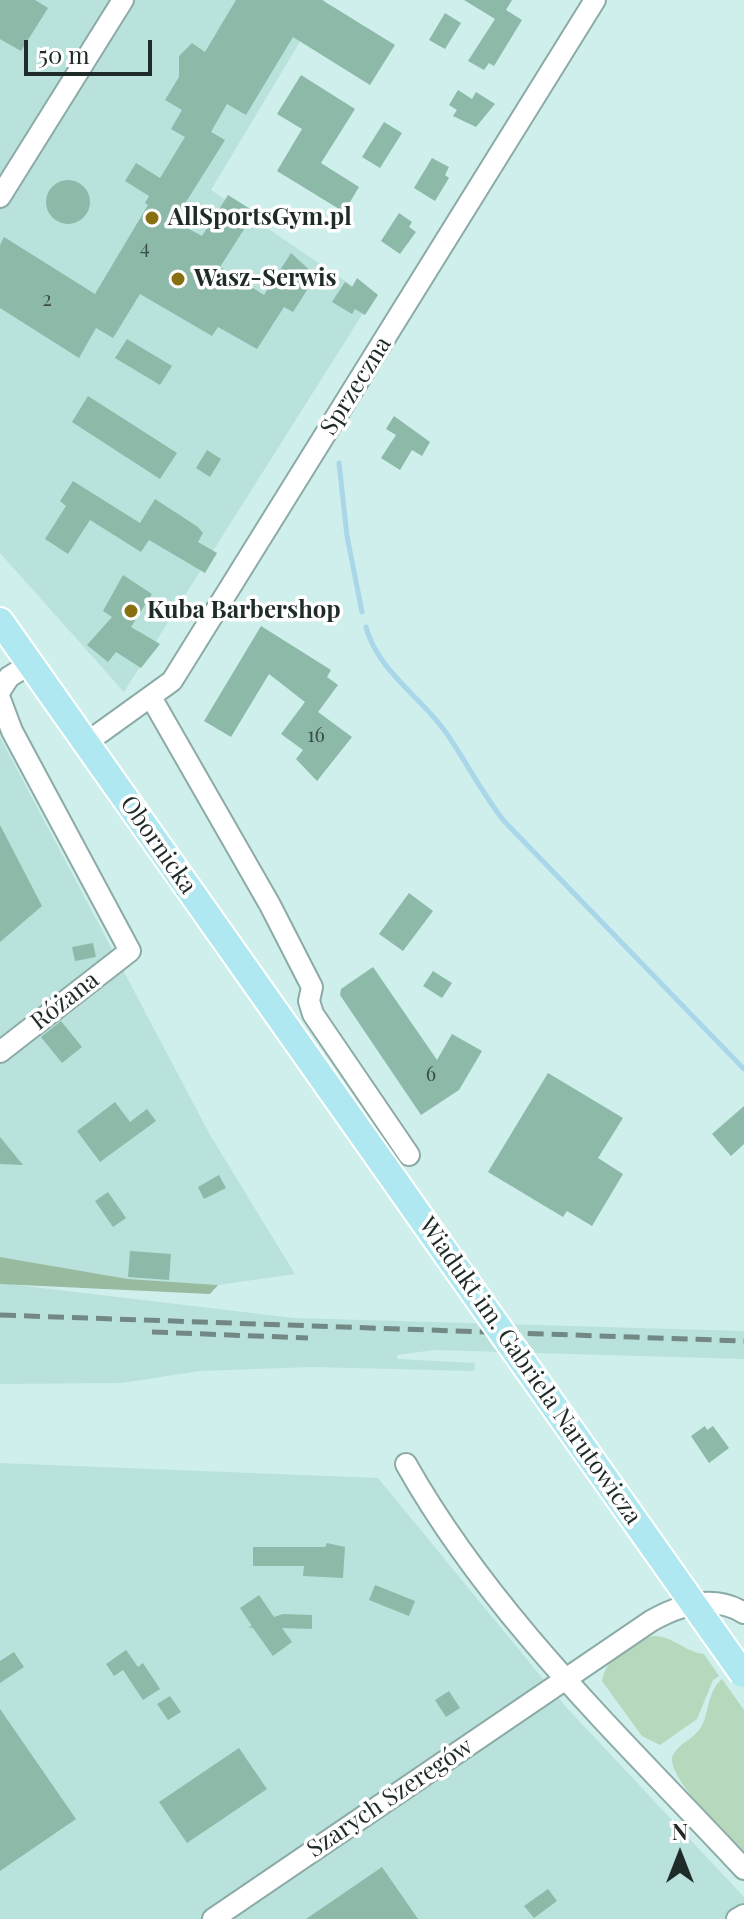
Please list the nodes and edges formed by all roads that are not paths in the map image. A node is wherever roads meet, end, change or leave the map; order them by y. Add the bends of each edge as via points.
1 (123, 0) edge
2 (595, 0) edge
3 (0, 197) edge
4 (0, 621) edge
5 (30, 664) junction
6 (0, 691) edge
7 (152, 699) junction
8 (2, 713) edge
9 (86, 743) junction
10 (0, 1052) edge
11 (316, 1069) joint
12 (409, 1155) dead end
13 (406, 1464) dead end
14 (744, 1613) edge
15 (744, 1675) edge
16 (567, 1678) junction
17 (744, 1869) edge
18 (744, 1915) edge
19 (213, 1919) edge
20 (737, 1919) edge

1 - 3 street
2 - 7 street, Sprzeczna via 187,659
4 - 5 main road, Obornicka
5 - 6 street via 9,677
5 - 9 main road, Obornicka
7 - 9 street, Sprzeczna
7 - 12 street via 284,932 312,987 313,1014
8 - 10 street, Różana via 130,951
9 - 11 main road, Obornicka
11 - 15 main road, Wiadukt im. Gabriela Narutowicza, bridge
13 - 16 street via 463,1554
14 - 16 street, Szarych Szeregów via 726,1604 703,1602 669,1611
16 - 17 street
16 - 19 street, Szarych Szeregów
18 - 20 street

